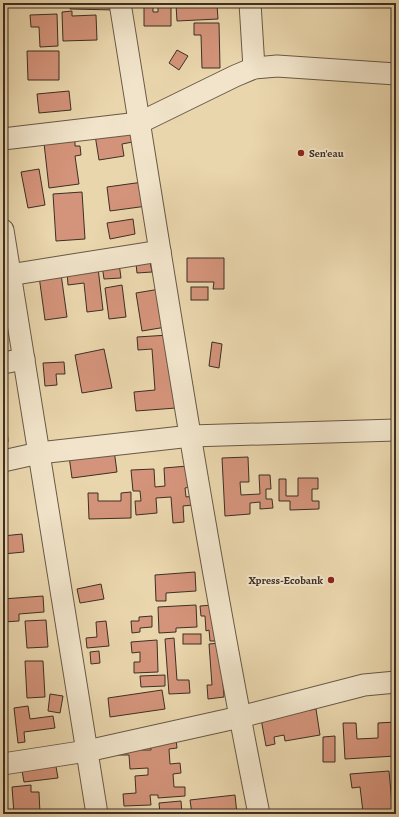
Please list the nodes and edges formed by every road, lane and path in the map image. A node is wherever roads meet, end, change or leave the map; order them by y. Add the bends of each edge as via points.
1 (120, 3) edge
2 (250, 3) edge
3 (254, 68) junction
4 (396, 74) edge
5 (139, 123) junction
6 (3, 139) edge
7 (3, 230) edge
8 (160, 251) junction
9 (7, 276) edge
10 (24, 359) junction
11 (3, 363) edge
12 (396, 430) edge
13 (191, 436) junction
14 (39, 453) junction
15 (3, 461) edge
16 (396, 682) edge
17 (240, 717) junction
18 (87, 751) junction
19 (3, 764) edge
20 (97, 814) edge
21 (259, 814) edge

1 - 5 street
2 - 3 street
3 - 4 street via 277,66
3 - 5 street
5 - 6 street
5 - 8 street
7 - 9 street
8 - 9 street
8 - 13 street
9 - 10 street
10 - 11 street
10 - 14 street
12 - 13 street
13 - 14 street
13 - 17 street
14 - 15 street
14 - 18 street
16 - 17 street via 364,685
17 - 18 street
17 - 21 street
18 - 19 street
18 - 20 street

